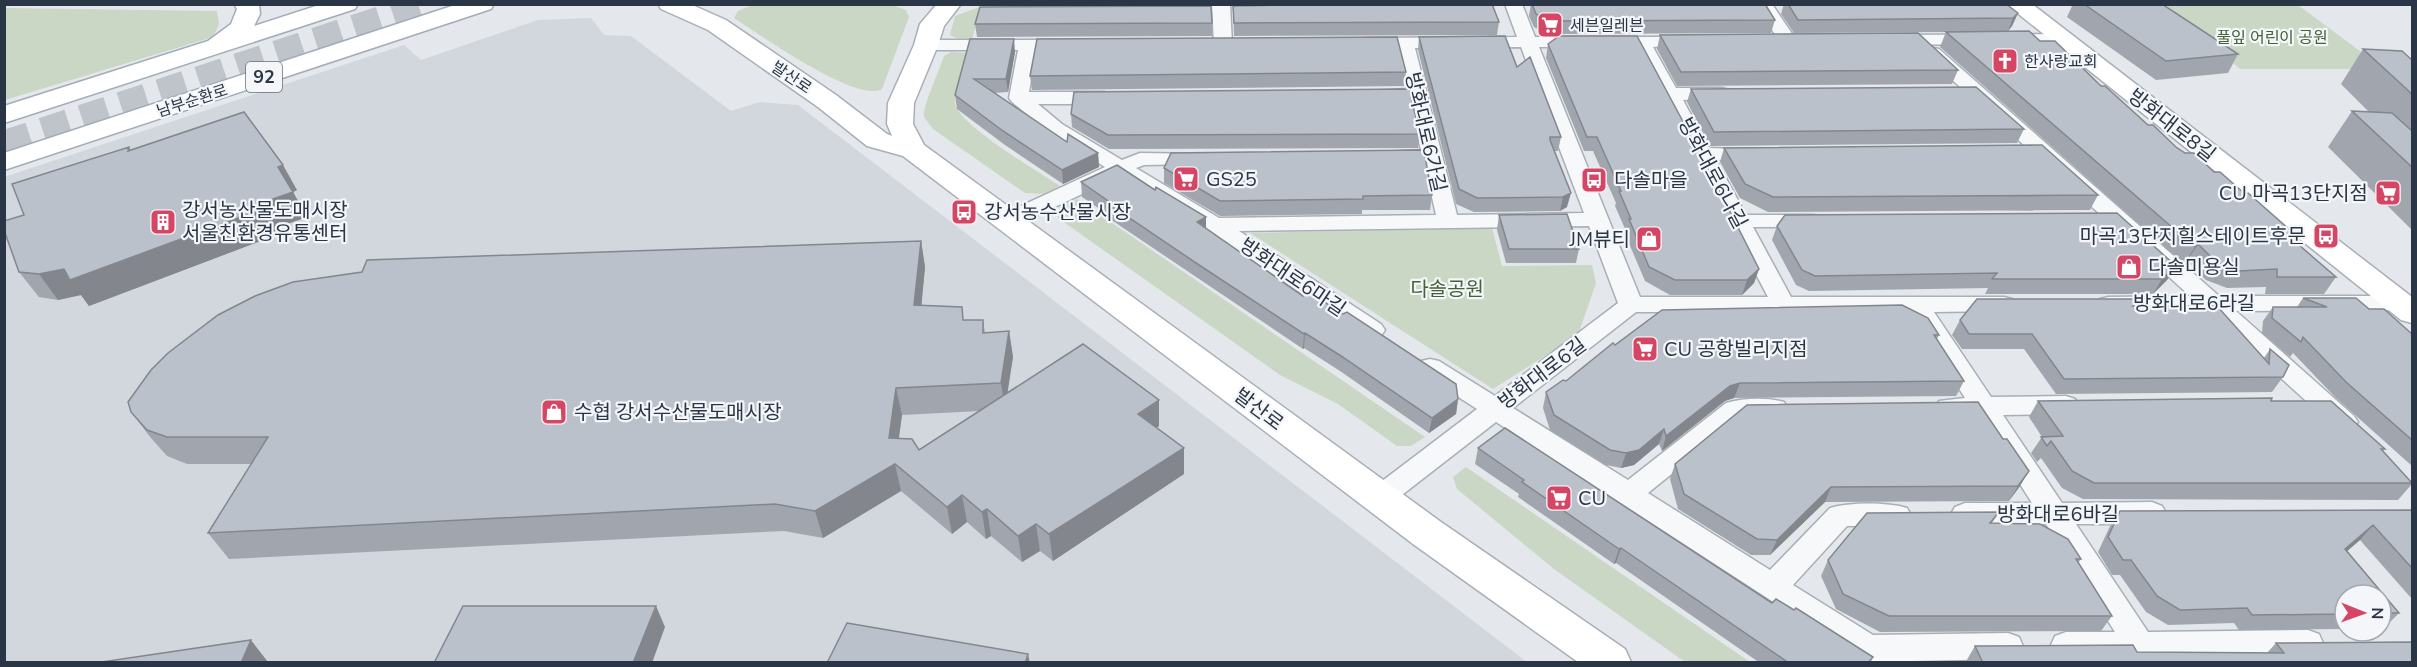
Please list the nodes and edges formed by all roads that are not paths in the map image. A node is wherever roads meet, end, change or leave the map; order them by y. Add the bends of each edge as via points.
1 (246, 4) edge
2 (347, 4) edge
3 (483, 4) edge
4 (669, 4) edge
5 (950, 4) edge
6 (1221, 4) edge
7 (1513, 4) edge
8 (1763, 4) edge
9 (2017, 4) edge
10 (2061, 39) junction
11 (1811, 40) edge
12 (1871, 40) edge
13 (1918, 40) junction
14 (1709, 41) edge
15 (1765, 41) edge
16 (1788, 41) junction
17 (1528, 42) junction
18 (1642, 42) junction
19 (1348, 43) edge
20 (1405, 43) junction
21 (1085, 44) edge
22 (1200, 44) edge
23 (1222, 44) junction
24 (1245, 44) edge
25 (926, 45) junction
26 (1028, 45) junction
27 (208, 50) junction
28 (177, 60) junction
29 (1953, 92) edge
30 (1977, 92) junction
31 (1417, 94) junction
32 (1670, 94) junction
33 (1741, 94) edge
34 (1359, 95) edge
35 (1125, 97) edge
36 (1019, 98) junction
37 (4, 115) edge
38 (45, 149) junction
39 (913, 150) junction
40 (2043, 151) junction
41 (2008, 152) edge
42 (1773, 153) edge
43 (1702, 154) junction
44 (1432, 156) junction
45 (1374, 157) edge
46 (1222, 158) edge
47 (4, 162) edge
48 (1120, 168) junction
49 (2083, 218) edge
50 (2118, 218) junction
51 (1598, 219) junction
52 (1834, 220) edge
53 (1007, 221) junction
54 (1448, 221) junction
55 (1739, 221) junction
56 (1215, 225) junction
57 (2214, 303) junction
58 (1917, 304) junction
59 (2024, 304) edge
60 (2083, 304) edge
61 (1631, 305) junction
62 (1784, 305) junction
63 (2406, 308) edge
64 (1394, 344) edge
65 (1414, 357) edge
66 (2288, 403) edge
67 (2323, 403) junction
68 (2089, 405) edge
69 (1984, 406) junction
70 (1924, 407) edge
71 (1794, 408) edge
72 (1494, 410) junction
73 (2364, 440) edge
74 (1628, 495) junction
75 (1379, 498) junction
76 (2174, 513) edge
77 (2054, 514) junction
78 (1772, 588) junction
79 (2341, 643) edge
80 (2139, 644) junction
81 (1879, 655) edge
82 (1610, 663) edge

1 - 27 street via 249,19 241,29
2 - 27 street, 92
3 - 38 street, 남부순환로 / 92
4 - 39 street, 발산로 via 717,25 877,140
5 - 25 street, 발산로 via 932,24
6 - 23 street
7 - 17 street
8 - 16 street
9 - 10 street, 방화대로8길
10 - 13 street
10 - 63 street, 방화대로8길
11 - 16 street
12 - 13 street
13 - 30 street
14 - 18 street
15 - 16 street
17 - 18 street
17 - 20 street, 방화대로6가길
17 - 51 street
18 - 32 street, 방화대로6나길
19 - 20 street, 방화대로6가길
20 - 31 street, 방화대로6가길
21 - 26 street
22 - 23 street
23 - 24 street
25 - 26 street
25 - 39 street, 발산로 via 900,103 900,124
26 - 36 street
27 - 28 street, 92
28 - 37 street, 92
28 - 38 street via 202,62 193,75 88,113 64,128
29 - 30 street
30 - 40 street
31 - 34 street
31 - 44 street, 방화대로6가길
32 - 33 street
32 - 43 street, 방화대로6나길
35 - 36 street
36 - 48 street, 방화대로6마길 via 1055,128
38 - 47 street, 남부순환로 / 92
39 - 53 street, 발산로
40 - 41 street
40 - 50 street
42 - 43 street
43 - 55 street, 방화대로6나길
44 - 45 street
44 - 54 street, 방화대로6가길
46 - 48 street via 1140,159
48 - 53 street
48 - 56 street, 방화대로6마길
49 - 50 street
50 - 57 street
51 - 54 street
51 - 61 street
52 - 55 street
53 - 75 street, 발산로
54 - 56 street
55 - 62 street, 방화대로6나길
56 - 64 street, 방화대로6마길
57 - 60 street, 방화대로6라길
57 - 63 street, 방화대로6라길
57 - 67 street
58 - 59 street
58 - 62 street
58 - 69 street
61 - 62 street
61 - 72 street, 방화대로6길
65 - 72 street
66 - 67 street
67 - 73 street
68 - 69 street
69 - 70 street
69 - 77 street
71 - 74 street via 1735,409
72 - 74 street
72 - 75 street, 방화대로6길
74 - 78 street
75 - 82 street, 발산로
76 - 77 street, 방화대로6바길
77 - 78 street, 방화대로6바길 via 1840,515
77 - 80 street
78 - 81 street
79 - 80 street
80 - 81 street

